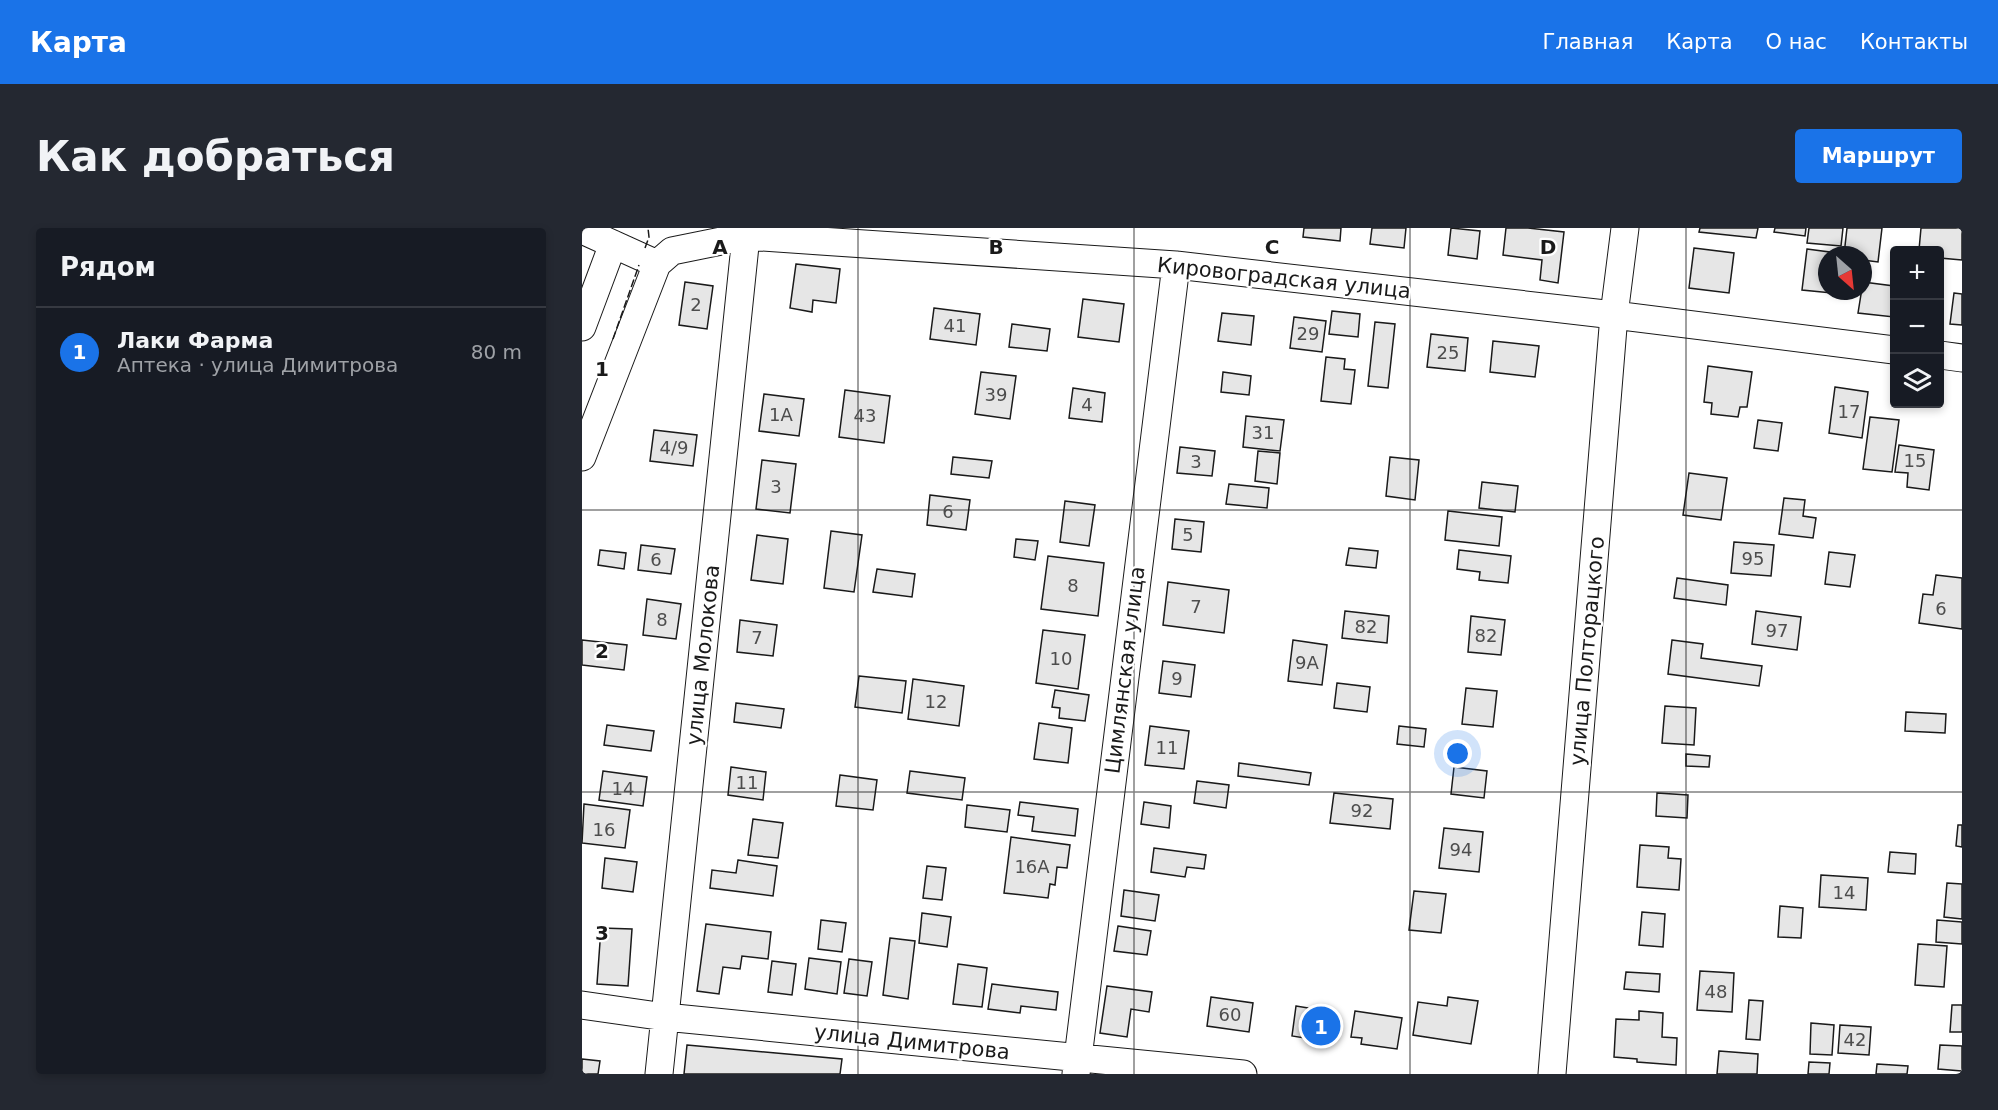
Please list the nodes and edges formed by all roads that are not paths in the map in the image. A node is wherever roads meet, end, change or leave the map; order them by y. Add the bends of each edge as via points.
1 (1625, 228) edge
2 (582, 230) edge
3 (746, 236) junction
4 (613, 244) junction
5 (665, 257) junction
6 (1176, 265) junction
7 (1614, 315) junction
8 (582, 327) edge
9 (1890, 350) edge
10 (1944, 356) edge
11 (1962, 358) edge
12 (592, 404) edge
13 (582, 457) edge
14 (582, 1005) edge
15 (665, 1017) junction
16 (1077, 1066) edge
17 (659, 1074) edge
18 (1243, 1074) edge
19 (1552, 1074) edge

1 - 7 street, улица Полторацкого
2 - 4 street
3 - 5 street, Кировоградская улица
3 - 6 street, Кировоградская улица
3 - 15 street, улица Молокова
4 - 5 street
4 - 8 street
5 - 12 street
6 - 7 street, Кировоградская улица
6 - 16 street, Цимлянская улица
7 - 9 street, Кировоградская улица
7 - 19 street, улица Полторацкого
10 - 11 street
12 - 13 street
14 - 15 street, улица Димитрова
15 - 16 street, улица Димитрова
15 - 17 street, улица Молокова
16 - 18 street, улица Димитрова

